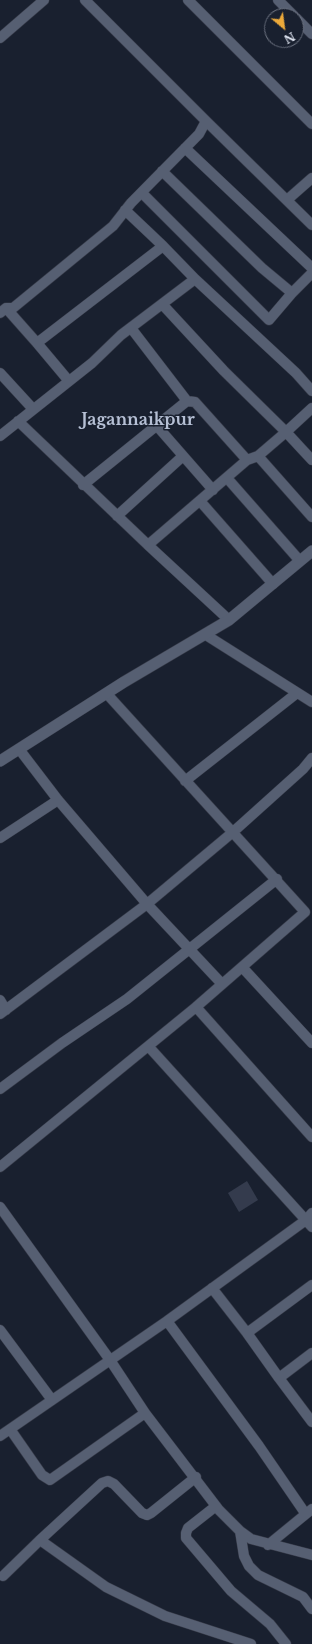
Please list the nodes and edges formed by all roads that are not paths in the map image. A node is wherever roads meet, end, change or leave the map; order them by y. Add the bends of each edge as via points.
1 (44, 0) edge
2 (84, 0) edge
3 (188, 0) edge
4 (278, 0) edge
5 (286, 8) edge
6 (304, 26) edge
7 (312, 34) edge
8 (0, 38) edge
9 (206, 121) junction
10 (312, 124) edge
11 (185, 148) junction
12 (162, 171) junction
13 (312, 178) edge
14 (142, 193) junction
15 (287, 200) junction
16 (125, 210) junction
17 (312, 225) edge
18 (164, 246) junction
19 (312, 268) edge
20 (312, 273) edge
21 (195, 279) junction
22 (292, 293) junction
23 (162, 304) junction
24 (3, 311) edge
25 (130, 328) junction
26 (37, 343) junction
27 (0, 373) edge
28 (68, 380) junction
29 (312, 391) edge
30 (187, 401) junction
31 (312, 408) edge
32 (33, 409) junction
33 (18, 421) junction
34 (157, 426) junction
35 (286, 432) junction
36 (0, 436) edge
37 (183, 456) junction
38 (258, 456) junction
39 (247, 460) junction
40 (312, 460) edge
41 (227, 478) junction
42 (83, 485) junction
43 (213, 490) junction
44 (200, 501) junction
45 (117, 516) junction
46 (312, 517) edge
47 (148, 545) junction
48 (312, 551) edge
49 (300, 561) junction
50 (273, 584) junction
51 (230, 620) junction
52 (206, 635) junction
53 (297, 693) junction
54 (108, 694) junction
55 (312, 702) edge
56 (19, 749) junction
57 (312, 758) edge
58 (0, 761) edge
59 (185, 782) junction
60 (58, 800) junction
61 (233, 832) junction
62 (0, 838) edge
63 (277, 879) junction
64 (147, 904) junction
65 (309, 916) edge
66 (190, 950) junction
67 (242, 967) junction
68 (222, 984) junction
69 (0, 1000) edge
70 (196, 1007) junction
71 (3, 1012) edge
72 (312, 1043) edge
73 (149, 1047) junction
74 (0, 1089) edge
75 (312, 1137) edge
76 (0, 1167) edge
77 (0, 1207) edge
78 (310, 1220) edge
79 (312, 1285) edge
80 (212, 1288) junction
81 (167, 1321) junction
82 (0, 1330) edge
83 (247, 1333) junction
84 (312, 1353) edge
85 (110, 1360) junction
86 (279, 1378) junction
87 (52, 1400) junction
88 (145, 1413) junction
89 (312, 1422) edge
90 (3, 1434) edge
91 (196, 1478) junction
92 (216, 1506) junction
93 (309, 1511) edge
94 (240, 1532) junction
95 (40, 1540) junction
96 (268, 1545) junction
97 (312, 1555) edge
98 (3, 1576) dead end
99 (312, 1609) edge
100 (251, 1644) edge
101 (286, 1644) edge

1 - 8 street
2 - 9 street
3 - 10 street
4 - 5 street
6 - 7 street
9 - 11 street via 199,134
9 - 15 street
11 - 12 street
11 - 19 street
12 - 14 street
12 - 22 street via 262,268
13 - 15 street
14 - 16 street
14 - 22 street via 269,320
15 - 17 street
16 - 18 street
16 - 24 street via 113,226 13,308
18 - 21 street
18 - 26 street
20 - 22 street
21 - 23 street
21 - 29 street
23 - 25 street
23 - 35 street via 224,371
24 - 26 street
25 - 28 street via 92,363
25 - 30 street
26 - 28 street
27 - 32 street
28 - 32 street
30 - 34 street
30 - 39 street via 195,402
31 - 35 street
32 - 33 street
33 - 36 street
33 - 42 street
34 - 37 street
34 - 42 street
35 - 38 street
35 - 40 street
37 - 43 street
37 - 45 street
38 - 39 street
38 - 46 street
39 - 41 street
41 - 43 street
41 - 49 street
42 - 45 street
43 - 44 street
44 - 47 street
44 - 50 street
45 - 47 street
47 - 51 street
48 - 49 street
49 - 50 street
50 - 51 street
51 - 52 street
52 - 53 street
52 - 54 street via 124,682
53 - 55 street
53 - 59 street
54 - 56 street
54 - 59 street
56 - 58 street
56 - 60 street
57 - 61 street
59 - 61 street
60 - 62 street
60 - 64 street
61 - 63 street
61 - 64 street
63 - 65 street
63 - 66 street
64 - 66 street
64 - 71 street
65 - 67 street
66 - 68 street
66 - 74 street via 127,999
67 - 68 street
67 - 72 street
68 - 70 street
69 - 71 street
70 - 73 street
70 - 75 street
73 - 76 street
73 - 78 street
77 - 85 street
78 - 80 street
79 - 83 street
80 - 81 street
80 - 83 street
81 - 85 street
81 - 93 street
82 - 87 street
83 - 86 street
84 - 86 street
85 - 87 street
85 - 88 street
86 - 89 street
87 - 90 street
88 - 90 street via 50,1480 42,1475
88 - 91 street
91 - 92 street
91 - 95 street via 147,1514 142,1513 114,1484 102,1482
92 - 94 street
92 - 101 street via 188,1528 186,1538 231,1591 270,1624
93 - 96 street
94 - 96 street
94 - 99 street via 244,1556 258,1576 293,1590 303,1597
95 - 98 street
95 - 100 street via 112,1590 165,1616
96 - 97 street

